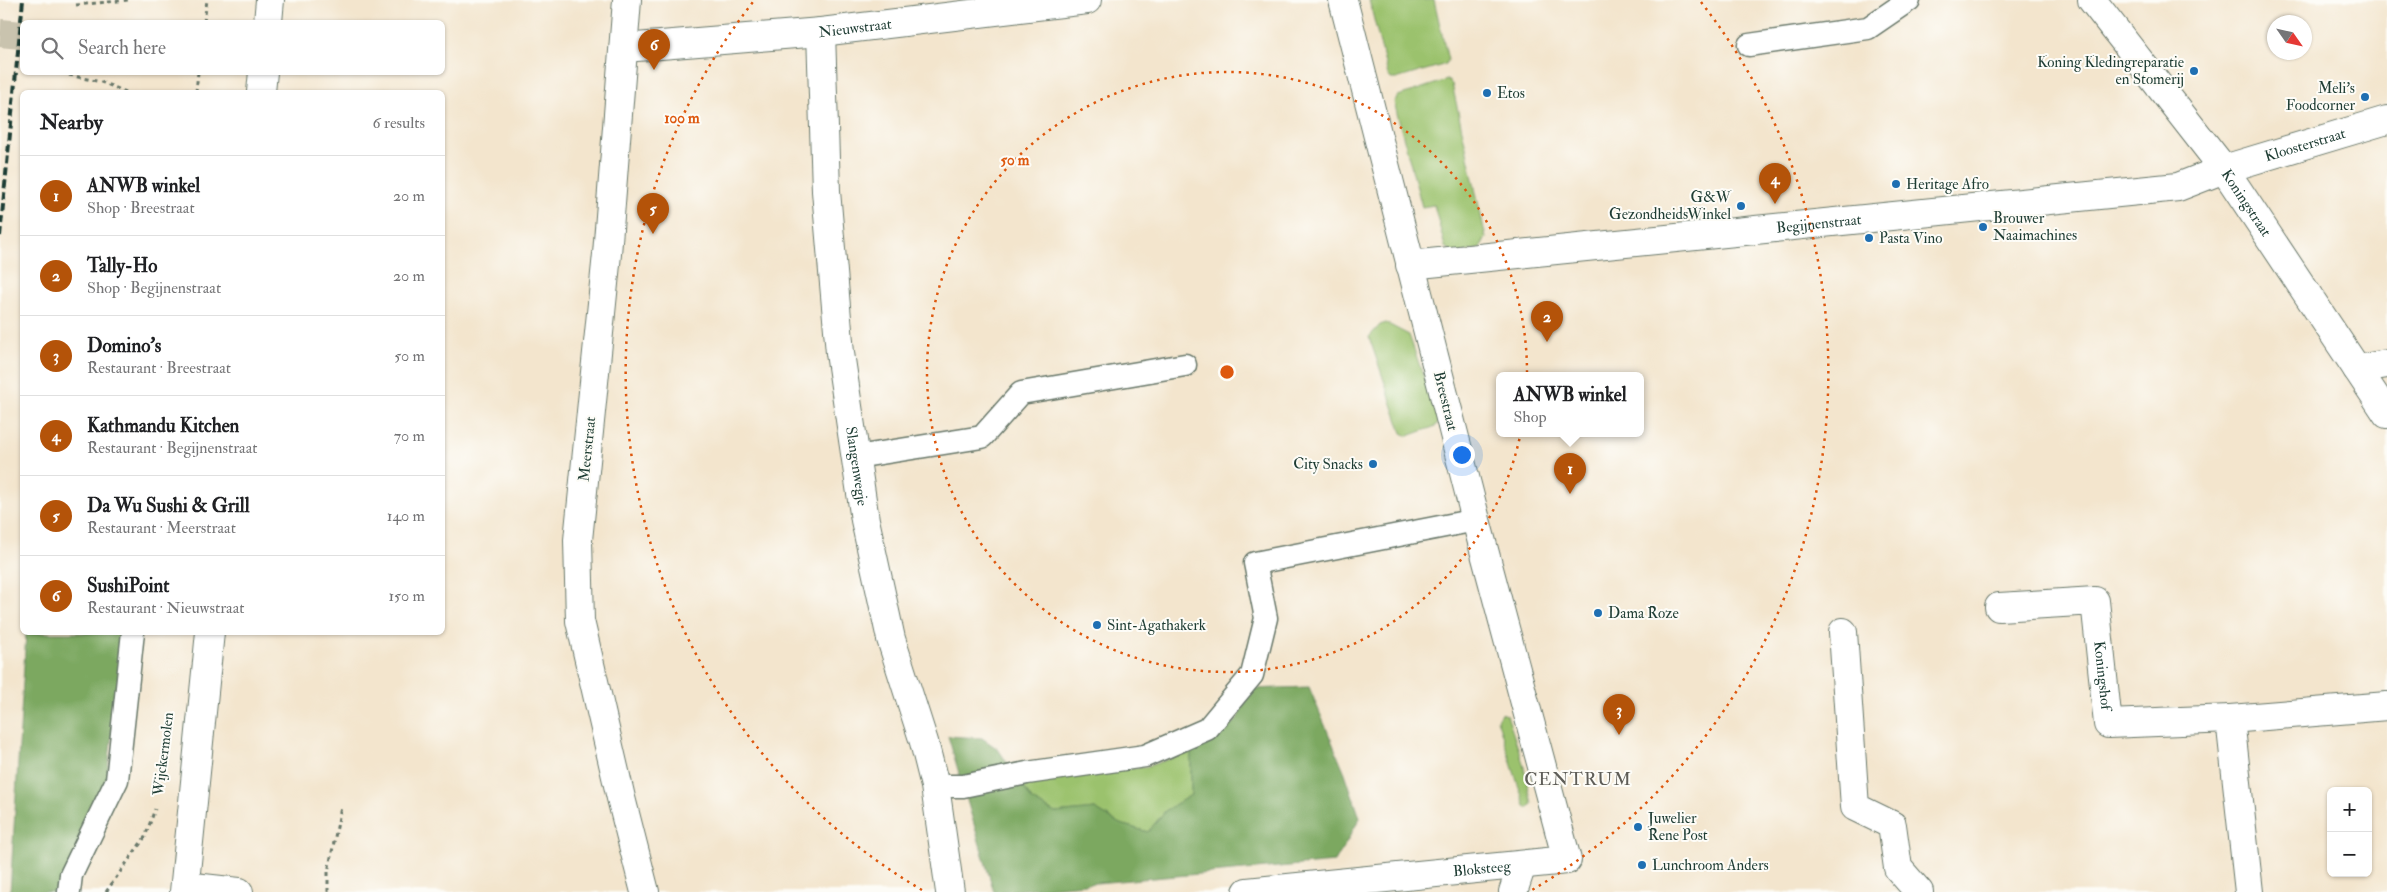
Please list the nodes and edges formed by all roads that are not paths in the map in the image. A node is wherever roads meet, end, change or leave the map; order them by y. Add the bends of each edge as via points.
1 (270, 0) edge
2 (627, 0) edge
3 (1087, 0) edge
4 (1343, 0) edge
5 (1909, 0) edge
6 (2092, 0) edge
7 (268, 20) edge
8 (821, 32) junction
9 (1749, 45) dead end
10 (624, 48) junction
11 (263, 75) edge
12 (262, 90) edge
13 (2387, 120) edge
14 (2224, 169) junction
15 (1410, 265) junction
16 (2387, 364) edge
17 (1185, 365) dead end
18 (2357, 368) junction
19 (2387, 414) edge
20 (856, 457) junction
21 (1476, 520) junction
22 (1999, 607) dead end
23 (1843, 632) dead end
24 (133, 635) edge
25 (210, 635) edge
26 (2387, 706) edge
27 (2230, 719) junction
28 (935, 786) junction
29 (1567, 860) joint
30 (1522, 865) junction
31 (184, 889) edge
32 (69, 892) edge
33 (239, 892) edge
34 (645, 892) edge
35 (950, 892) edge
36 (1247, 892) edge
37 (1513, 892) edge
38 (1919, 892) edge
39 (2249, 892) edge

1 - 7 street
2 - 10 street, Meerstraat
3 - 8 street, Nieuwstraat
4 - 15 street, Breestraat
5 - 9 lane via 1868,28
6 - 14 street, Koningstraat
8 - 10 street, Nieuwstraat
8 - 20 street, Slangenwegje via 826,191 840,353
10 - 34 street, Meerstraat via 578,540 580,621
11 - 12 street
13 - 14 street, Kloosterstraat
14 - 15 street, Begijnenstraat via 2178,187
14 - 18 street, Koningstraat
15 - 21 street, Breestraat
16 - 18 street
17 - 20 lane via 1021,393 982,437
18 - 19 street, Koningstraat
20 - 28 street, Slangenwegje via 865,520 891,639
21 - 28 lane via 1255,563 1266,618 1252,675 1207,729 1145,756 963,786
21 - 29 street, Breestraat
22 - 27 street, Koningshof via 2095,601 2108,724
23 - 38 street via 1855,807 1892,825 1898,868
24 - 32 lane via 117,780 71,875
25 - 31 street
26 - 27 street, Koningshof
27 - 39 street
28 - 35 street, Slangenwegje
29 - 30 street, Bloksteeg
30 - 36 street, Bloksteeg
30 - 37 street
31 - 33 street

